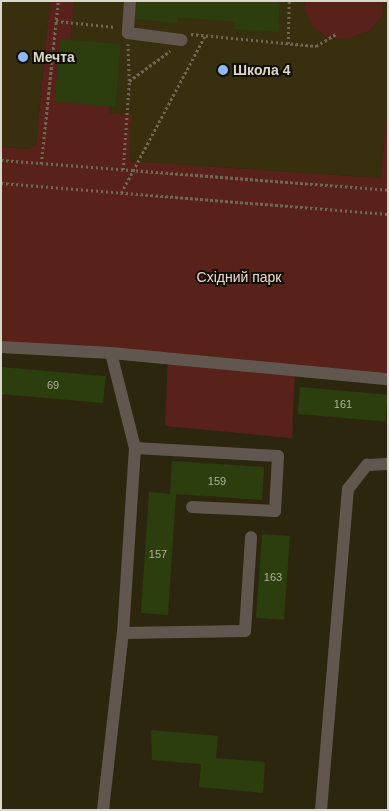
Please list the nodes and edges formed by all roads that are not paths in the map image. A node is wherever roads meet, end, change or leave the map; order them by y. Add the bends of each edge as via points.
1 (130, 1) edge
2 (182, 40) road end
3 (1, 347) edge
4 (111, 353) junction
5 (388, 379) edge
6 (135, 448) junction
7 (388, 464) edge
8 (192, 507) dead end
9 (251, 537) dead end
10 (123, 633) junction
11 (103, 810) edge
12 (321, 810) edge

1 - 2 lane via 128,33
3 - 4 lane
4 - 5 lane
4 - 6 lane
6 - 8 lane via 278,456 275,511
6 - 10 lane
7 - 12 lane via 367,465 348,489
9 - 10 lane via 245,631
10 - 11 lane

